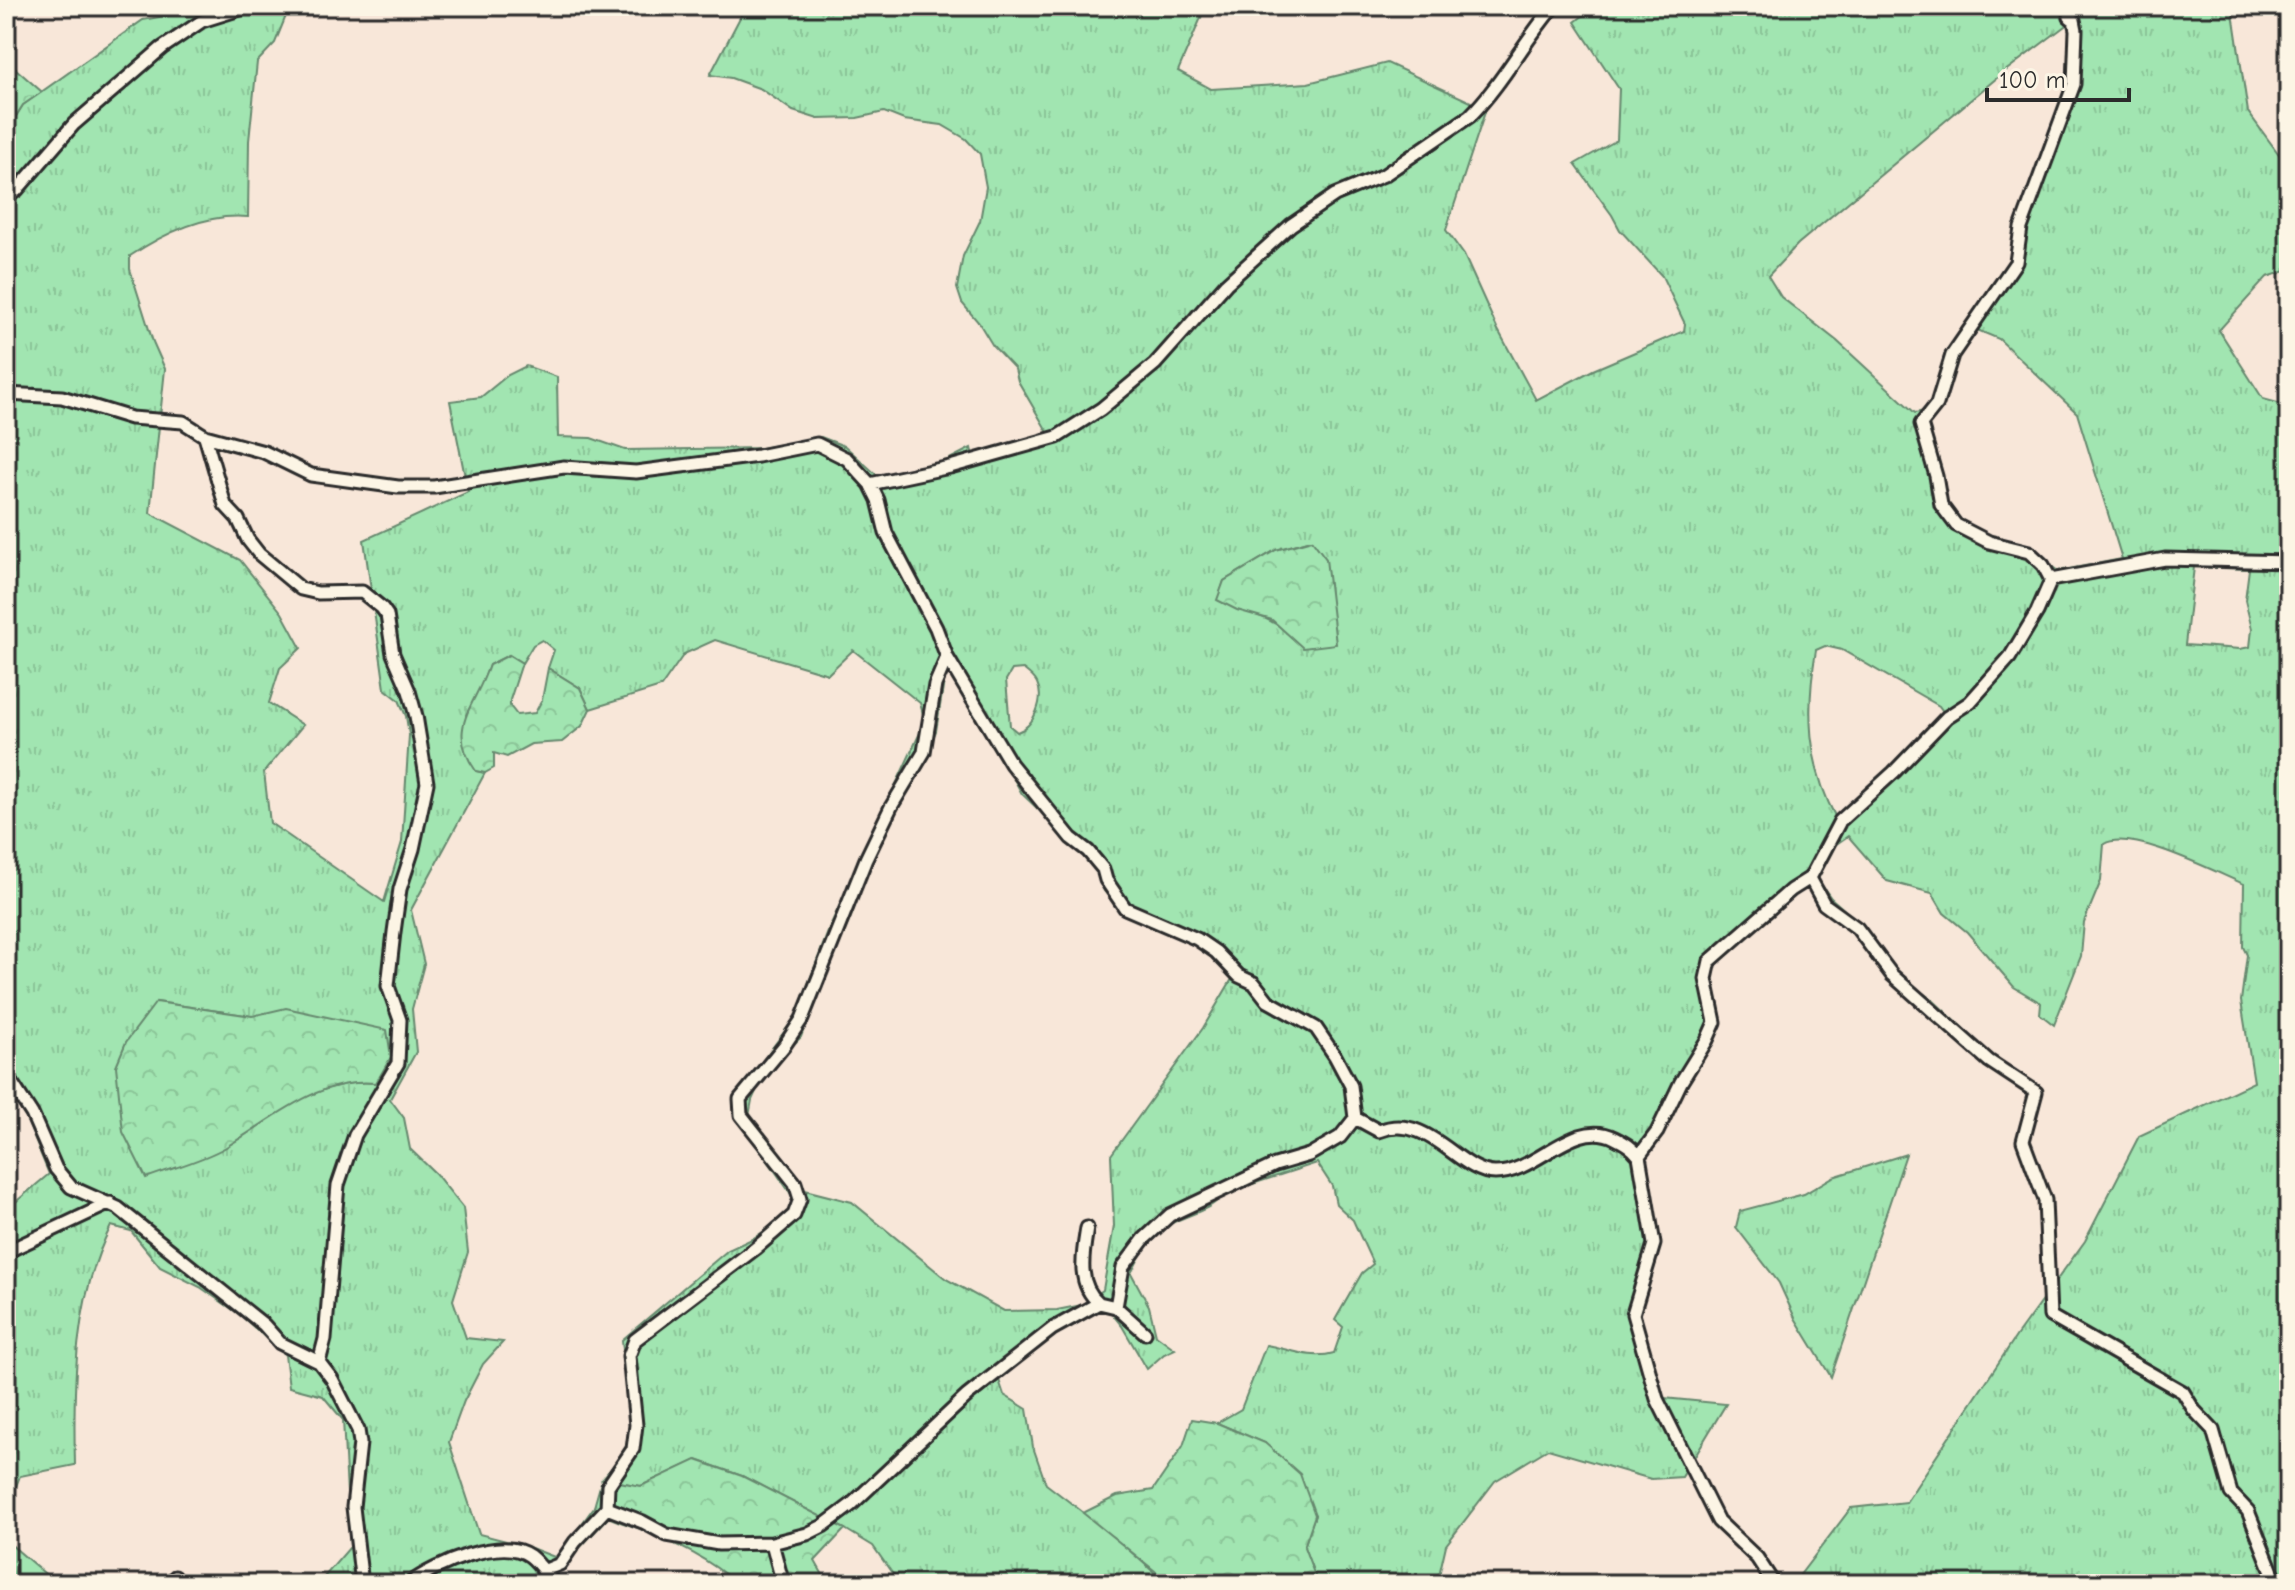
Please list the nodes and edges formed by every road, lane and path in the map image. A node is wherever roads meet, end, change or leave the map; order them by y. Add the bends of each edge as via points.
1 (250, 6) edge
2 (1554, 6) edge
3 (2074, 6) edge
4 (6, 198) edge
5 (6, 394) edge
6 (205, 436) junction
7 (870, 484) junction
8 (2289, 562) edge
9 (2051, 580) junction
10 (947, 657) junction
11 (1810, 878) junction
12 (6, 1074) edge
13 (1355, 1118) junction
14 (1639, 1156) junction
15 (110, 1203) junction
16 (1087, 1228) dead end
17 (6, 1252) edge
18 (1099, 1303) junction
19 (1116, 1307) junction
20 (1145, 1333) dead end
21 (319, 1362) junction
22 (607, 1508) junction
23 (772, 1543) junction
24 (543, 1571) junction
25 (362, 1584) edge
26 (409, 1584) edge
27 (555, 1584) edge
28 (783, 1584) edge
29 (1774, 1584) edge
30 (2277, 1584) edge

1 - 4 street via 202,21 162,48 74,124
2 - 7 street via 1470,116 1384,175 1335,195 1291,225 1226,284 1155,364 1101,409 1057,437
3 - 9 street via 2074,84 2021,228 2016,262 1952,355 1937,404 1921,424 1941,505 1956,525 1989,542 2029,552
5 - 6 street via 62,397 131,418 183,422
6 - 7 street via 264,452 311,475 398,487 434,487 564,467 636,472 817,444 847,459
6 - 21 street via 225,505 259,554 301,589 362,592 387,615 393,654 416,716 427,783 400,889 388,986 400,1020 398,1063 355,1135 338,1185
7 - 10 street via 886,533
8 - 9 street via 2165,559
9 - 11 street via 2010,657 1970,702 1947,717 1840,821
10 - 13 street via 1011,764 1103,869 1125,908 1197,939 1254,983 1268,1001 1316,1028 1351,1086
10 - 22 street via 935,685 924,752 866,859 802,1019 740,1099 741,1115 795,1183 800,1199 794,1215 635,1340 629,1356 636,1425 633,1449 608,1486
11 - 14 street via 1710,961 1706,979 1715,1022
11 - 30 street via 1824,904 1857,928 1892,975 1989,1061 2036,1092 2023,1141 2045,1200 2050,1316 2183,1392 2213,1430 2231,1493 2248,1511
12 - 15 street via 63,1178 71,1187
13 - 14 street via 1379,1131 1405,1126 1493,1173 1516,1169 1577,1136 1601,1131
13 - 19 street via 1340,1137 1309,1155 1275,1165 1170,1215 1123,1267
14 - 29 street via 1654,1244 1633,1314 1657,1399 1718,1521 1757,1558
15 - 17 street
15 - 21 street via 280,1343
16 - 18 street via 1083,1275
18 - 19 street
18 - 23 street via 1052,1329 967,1396 823,1526
19 - 20 street
21 - 25 street via 358,1430 353,1507
22 - 23 street via 667,1535 719,1544
22 - 24 street via 560,1564
23 - 28 street
24 - 26 street via 531,1557 498,1548 448,1563
24 - 27 street

